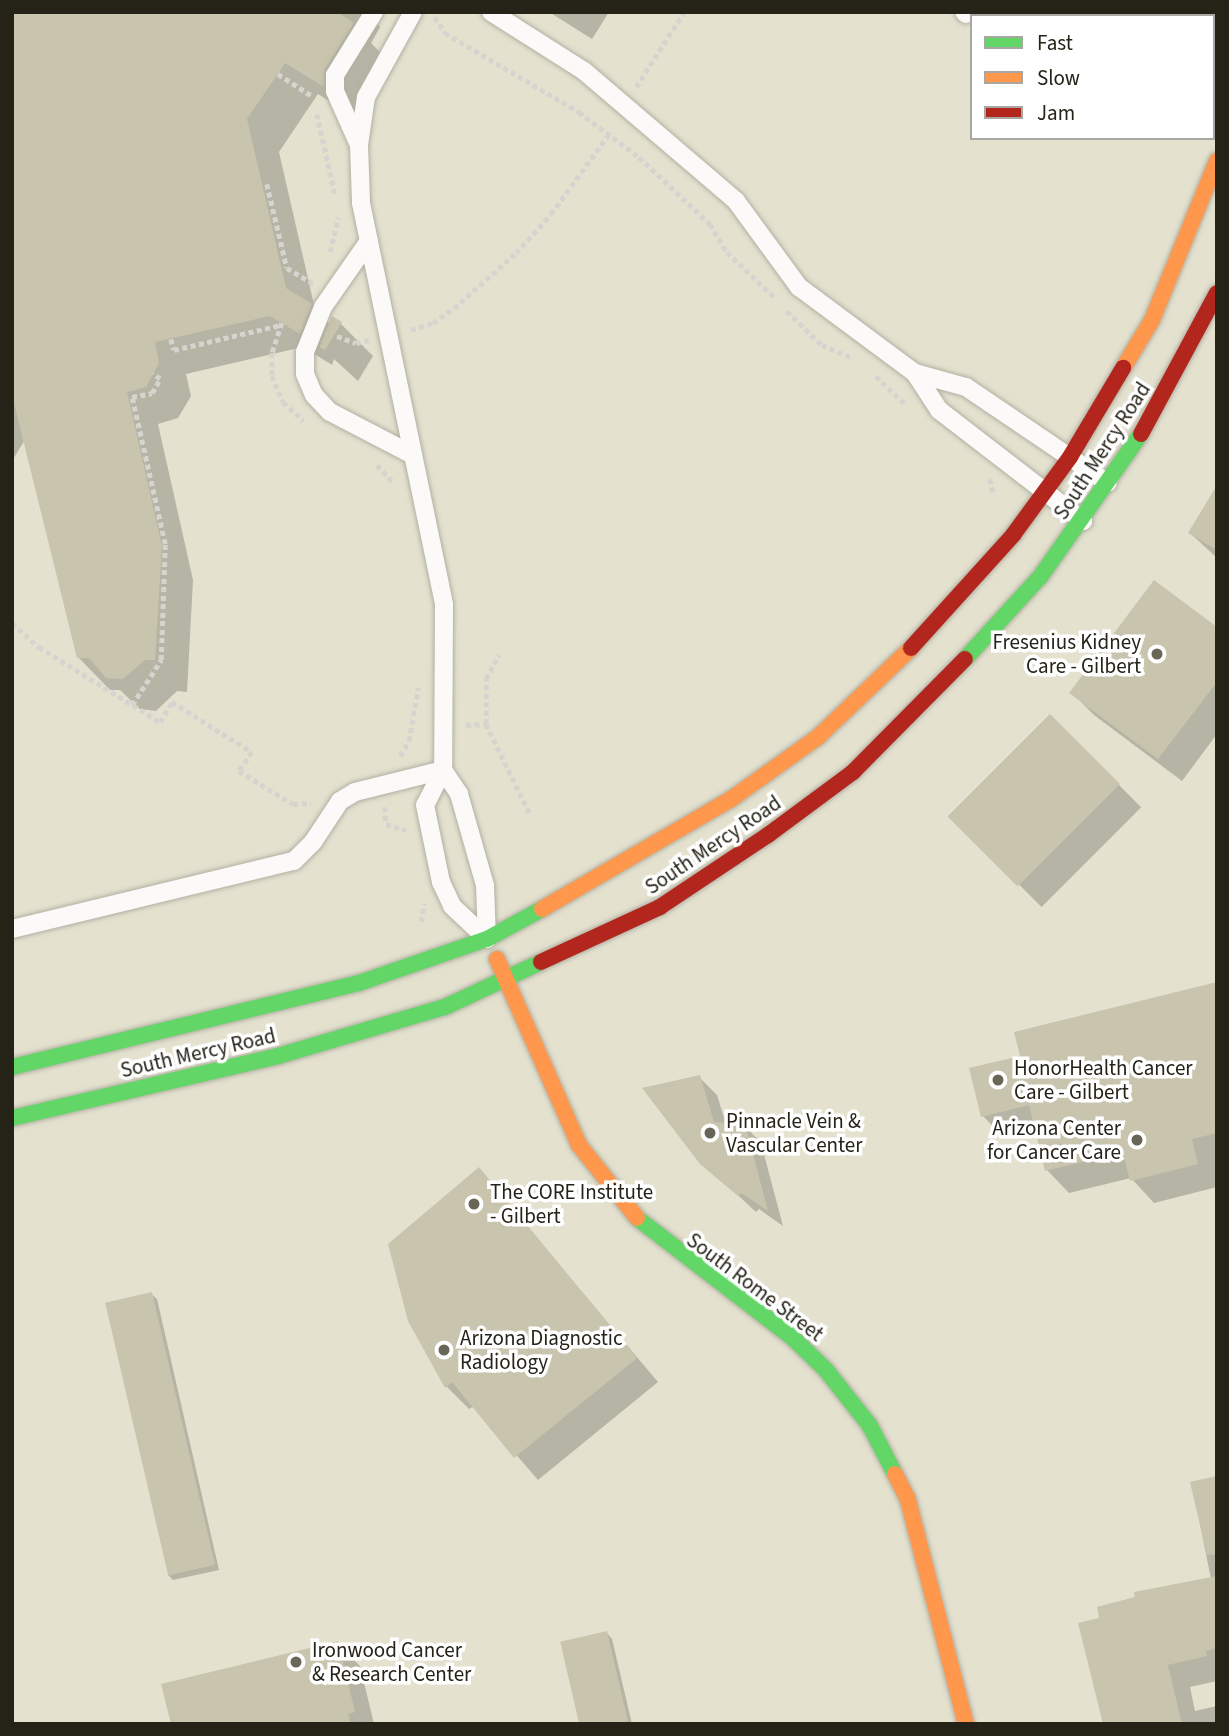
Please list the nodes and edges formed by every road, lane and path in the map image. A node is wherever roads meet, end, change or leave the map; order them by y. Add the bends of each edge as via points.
1 (374, 12) edge
2 (413, 12) edge
3 (428, 12) edge
4 (491, 12) edge
5 (684, 12) edge
6 (278, 74) dead end
7 (625, 106) junction
8 (609, 134) junction
9 (359, 145) junction
10 (1217, 162) edge
11 (267, 184) dead end
12 (369, 242) junction
13 (327, 259) dead end
14 (318, 274) dead end
15 (312, 283) junction
16 (308, 291) dead end
17 (1217, 293) edge
18 (335, 334) dead end
19 (389, 335) junction
20 (171, 338) dead end
21 (860, 360) dead end
22 (869, 370) dead end
23 (915, 373) junction
24 (153, 374) dead end
25 (908, 407) dead end
26 (312, 426) dead end
27 (413, 455) junction
28 (1070, 457) junction
29 (366, 458) dead end
30 (982, 474) dead end
31 (1108, 483) junction
32 (397, 488) dead end
33 (1044, 492) junction
34 (994, 496) dead end
35 (1083, 521) junction
36 (12, 623) edge
37 (499, 655) dead end
38 (420, 674) dead end
39 (132, 705) junction
40 (413, 721) junction
41 (443, 723) junction
42 (486, 724) junction
43 (443, 770) junction
44 (383, 782) junction
45 (318, 798) dead end
46 (530, 816) dead end
47 (407, 838) dead end
48 (420, 891) dead end
49 (421, 922) dead end
50 (12, 929) edge
51 (487, 939) junction
52 (508, 982) junction
53 (12, 1067) edge
54 (12, 1118) edge
55 (967, 1724) edge

1 - 9 lane via 335,75 335,90
2 - 9 lane via 366,97
3 - 8 path via 443,23 445,33
4 - 7 lane via 584,71
5 - 7 path
6 - 13 path via 314,97 338,215
7 - 23 lane via 736,201 799,287
8 - 19 path via 551,214 477,289 433,323
8 - 21 path via 710,224 727,252 812,337
9 - 12 lane via 361,203
10 - 28 main road, South Mercy Road via 1152,320
11 - 15 path via 287,268
12 - 19 lane
12 - 27 lane via 323,307 305,352 305,374 314,395 330,412
14 - 15 path
15 - 16 path
17 - 31 main road, South Mercy Road via 1145,428
18 - 19 path via 356,343
19 - 27 lane
20 - 26 path via 174,349 281,324 272,354 272,376 291,412
22 - 25 path
23 - 28 lane via 967,387
23 - 33 lane via 939,410
24 - 39 path via 160,379 152,393 132,397 165,544 160,660
27 - 41 lane via 444,605
28 - 31 lane
28 - 33 main road, South Mercy Road
29 - 32 path via 384,470
30 - 34 path via 990,480
31 - 35 main road, South Mercy Road
33 - 35 lane
33 - 51 main road, South Mercy Road via 1013,535 930,629 818,737 631,862
35 - 52 main road, South Mercy Road via 1000,625 853,772 660,907
36 - 39 path via 39,648
37 - 42 path via 486,679
38 - 40 path
39 - 45 path via 160,722 172,702 252,752 239,771 293,804
40 - 41 path
40 - 44 path via 406,750 377,762
41 - 42 path
41 - 43 lane
42 - 46 path
43 - 44 lane
43 - 51 lane via 459,794 485,885
43 - 51 lane via 425,805 441,882 452,906
44 - 47 path via 386,824 405,828
44 - 50 lane via 340,801 313,842 294,861
48 - 49 path
51 - 52 main road, South Rome Street
51 - 53 main road, South Mercy Road via 359,983
52 - 54 main road, South Mercy Road via 445,1007 278,1056
52 - 55 main road, South Rome Street via 579,1145 601,1178 649,1232 793,1338 826,1370 870,1426 908,1500

